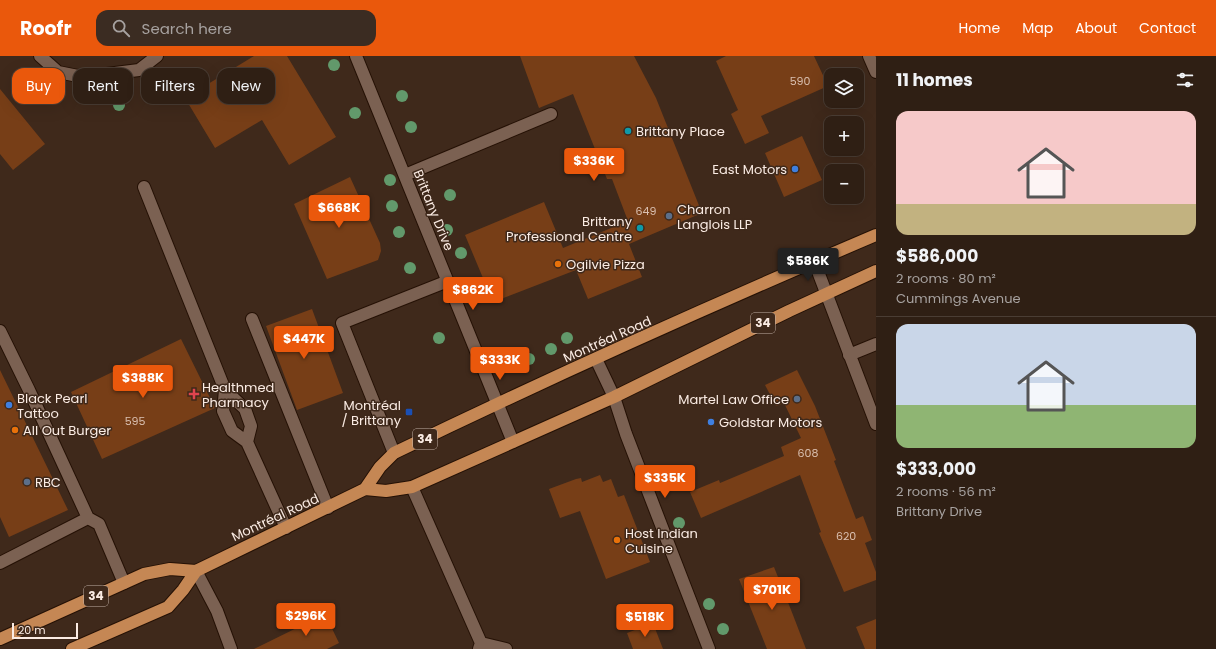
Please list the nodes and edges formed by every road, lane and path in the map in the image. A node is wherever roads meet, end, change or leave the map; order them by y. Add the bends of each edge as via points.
1 (40, 56) edge
2 (157, 56) edge
3 (356, 56) edge
4 (869, 56) edge
5 (876, 72) edge
6 (551, 114) dead end
7 (405, 175) junction
8 (144, 187) dead end
9 (876, 234) edge
10 (814, 261) junction
11 (876, 271) edge
12 (448, 281) junction
13 (826, 294) junction
14 (252, 319) dead end
15 (0, 331) edge
16 (876, 344) edge
17 (849, 355) junction
18 (596, 359) junction
19 (225, 390) junction
20 (614, 397) junction
21 (497, 404) junction
22 (876, 424) edge
23 (247, 442) junction
24 (513, 442) junction
25 (394, 454) junction
26 (412, 487) junction
27 (365, 489) junction
28 (328, 508) junction
29 (88, 518) junction
30 (286, 528) junction
31 (0, 563) edge
32 (196, 571) junction
33 (124, 583) junction
34 (0, 639) edge
35 (480, 646) edge
36 (72, 649) edge
37 (231, 649) edge
38 (506, 649) edge
39 (709, 649) edge

1 - 2 street via 58,72 83,77 139,70
3 - 7 street, Brittany Drive
4 - 5 street
6 - 7 street
7 - 12 street, Brittany Drive
8 - 19 street
9 - 10 main road, Montréal Road / 34
10 - 13 street
10 - 18 main road, Montréal Road / 34
11 - 13 main road, 34
12 - 21 street, Brittany Drive
12 - 25 street via 342,323
13 - 17 street
13 - 20 main road, 34
14 - 28 street
15 - 29 street
16 - 17 street
17 - 22 street
18 - 20 street
18 - 21 main road, Montréal Road / 34
19 - 23 street via 223,411 232,431
19 - 23 street via 245,409 251,426
20 - 24 main road, 34
20 - 39 street
21 - 24 street, Brittany Drive
21 - 25 main road, Montréal Road / 34
23 - 30 street
24 - 26 main road, 34
25 - 27 main road, Montréal Road / 34
26 - 27 main road, 34 via 386,491
26 - 35 street
27 - 28 main road, Montréal Road / 34
28 - 30 main road, Montréal Road / 34
29 - 31 street
29 - 33 street via 99,524
30 - 32 main road, Montréal Road / 34
32 - 33 main road, Montréal Road / 34 via 170,569 144,574
32 - 36 main road via 168,607
32 - 37 street via 217,611
33 - 34 main road, Montréal Road / 34
35 - 38 street

